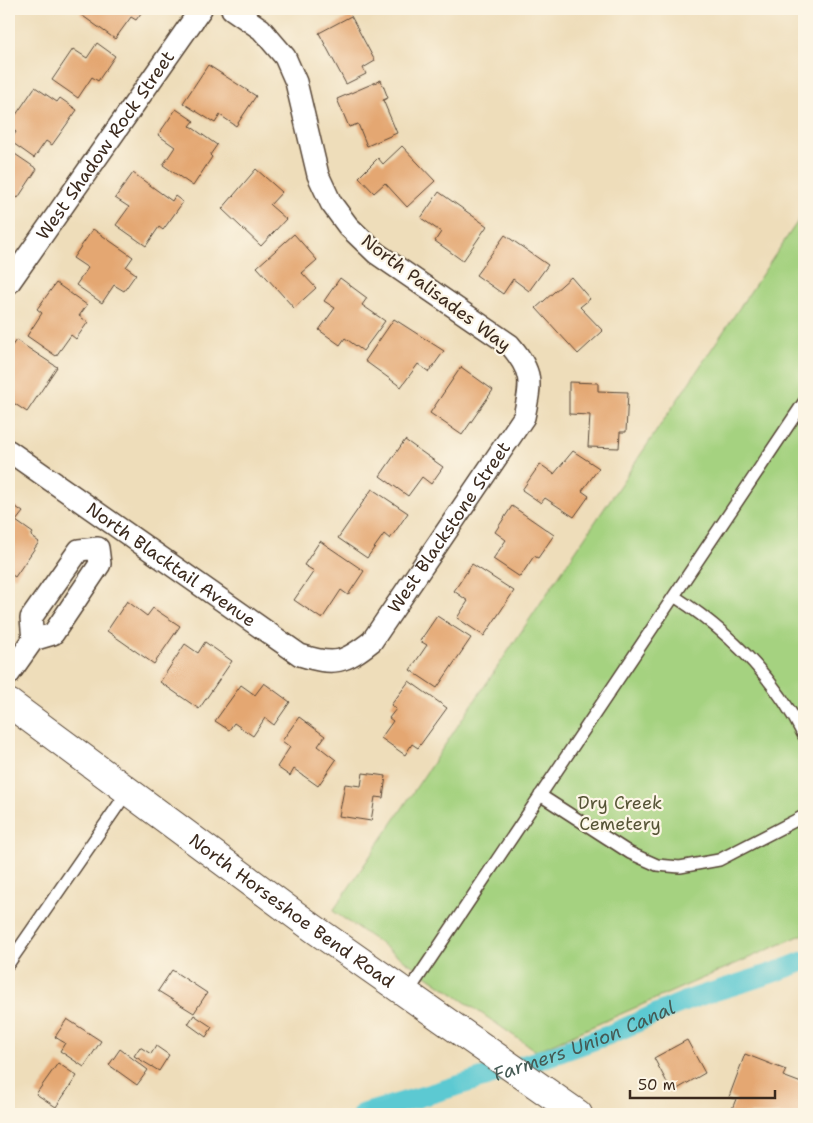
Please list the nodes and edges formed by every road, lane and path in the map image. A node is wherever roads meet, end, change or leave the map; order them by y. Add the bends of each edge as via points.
1 (201, 9) edge
2 (232, 9) edge
3 (9, 283) edge
4 (530, 375) joint
5 (804, 402) edge
6 (9, 452) edge
7 (115, 526) junction
8 (674, 596) junction
9 (339, 662) joint
10 (9, 674) edge
11 (9, 703) edge
12 (804, 736) edge
13 (129, 790) junction
14 (540, 795) junction
15 (804, 816) edge
16 (9, 963) edge
17 (407, 994) junction
18 (578, 1114) edge

1 - 3 street, West Shadow Rock Street
2 - 4 street, North Palisades Way via 261,29 285,57 296,82 318,175 348,226 376,253 510,345
4 - 9 street, West Blackstone Street via 524,417 372,641
5 - 8 lane
6 - 7 street, North Blacktail Avenue
7 - 9 street, North Blacktail Avenue via 300,655 318,661
7 - 10 street via 98,548 100,564 53,634 33,640
8 - 12 lane via 698,611 773,684
8 - 14 lane
11 - 13 street, North Horseshoe Bend Road
13 - 16 lane
13 - 17 street, North Horseshoe Bend Road
14 - 15 lane via 630,853 657,865 680,867 719,860
14 - 17 lane
17 - 18 street, North Horseshoe Bend Road

